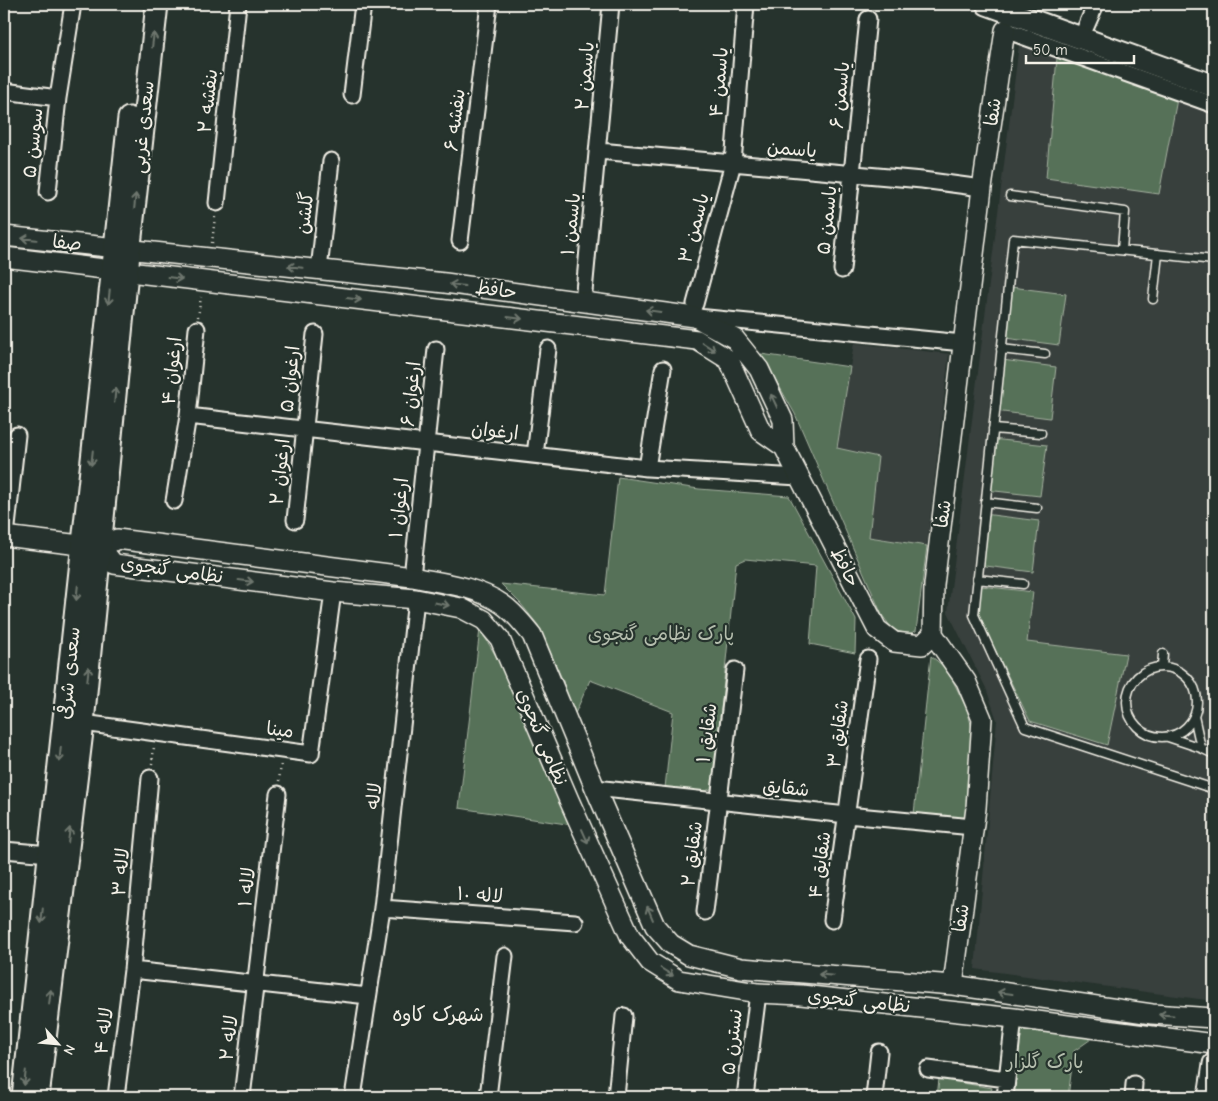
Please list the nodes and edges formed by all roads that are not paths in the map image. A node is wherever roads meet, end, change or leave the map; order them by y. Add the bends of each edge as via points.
1 (73, 4) edge
2 (142, 4) edge
3 (157, 4) edge
4 (238, 4) edge
5 (363, 4) edge
6 (489, 4) edge
7 (611, 4) edge
8 (746, 4) edge
9 (986, 4) edge
10 (1096, 4) edge
11 (868, 20) dead end
12 (1005, 30) joint
13 (1081, 38) junction
14 (1214, 86) edge
15 (4, 91) edge
16 (352, 95) dead end
17 (58, 98) junction
18 (1214, 106) edge
19 (599, 151) junction
20 (332, 161) dead end
21 (733, 163) junction
22 (852, 174) junction
23 (982, 188) junction
24 (48, 192) dead end
25 (1010, 196) dead end
26 (217, 203) road end
27 (4, 236) edge
28 (460, 241) dead end
29 (122, 249) junction
30 (1122, 250) junction
31 (1158, 254) junction
32 (4, 257) edge
33 (1214, 260) edge
34 (319, 270) junction
35 (842, 270) dead end
36 (120, 271) junction
37 (1153, 299) dead end
38 (583, 302) junction
39 (695, 310) junction
40 (584, 326) junction
41 (197, 329) road end
42 (315, 334) dead end
43 (963, 343) junction
44 (436, 349) dead end
45 (548, 349) dead end
46 (1001, 349) junction
47 (1045, 354) dead end
48 (663, 369) dead end
49 (188, 416) junction
50 (304, 429) junction
51 (993, 429) junction
52 (1041, 433) dead end
53 (17, 434) dead end
54 (426, 443) junction
55 (784, 448) junction
56 (535, 455) junction
57 (647, 468) junction
58 (799, 477) junction
59 (174, 501) dead end
60 (985, 502) junction
61 (1037, 508) dead end
62 (295, 520) dead end
63 (5, 536) edge
64 (92, 546) junction
65 (412, 577) junction
66 (977, 579) junction
67 (1023, 584) dead end
68 (333, 592) junction
69 (416, 599) junction
70 (933, 634) junction
71 (1163, 654) dead end
72 (868, 659) dead end
73 (1162, 666) junction
74 (735, 670) dead end
75 (1194, 716) junction
76 (83, 723) junction
77 (1168, 737) junction
78 (1201, 748) junction
79 (1214, 754) edge
80 (150, 778) road end
81 (595, 788) junction
82 (1214, 789) edge
83 (278, 794) road end
84 (569, 800) junction
85 (719, 801) junction
86 (847, 815) junction
87 (973, 827) junction
88 (4, 850) edge
89 (49, 854) junction
90 (382, 908) junction
91 (705, 912) dead end
92 (832, 920) dead end
93 (575, 922) dead end
94 (505, 956) dead end
95 (132, 970) junction
96 (849, 977) junction
97 (256, 984) junction
98 (953, 985) junction
99 (758, 993) junction
100 (368, 996) junction
101 (847, 1000) junction
102 (1092, 1005) junction
103 (624, 1016) dead end
104 (1014, 1018) junction
105 (1214, 1018) edge
106 (1090, 1028) junction
107 (1214, 1044) edge
108 (879, 1052) dead end
109 (1214, 1064) edge
110 (928, 1070) dead end
111 (1007, 1079) junction
112 (23, 1097) edge
113 (38, 1097) edge
114 (116, 1097) edge
115 (242, 1097) edge
116 (356, 1097) edge
117 (488, 1097) edge
118 (616, 1097) edge
119 (745, 1097) edge
120 (874, 1097) edge
121 (1005, 1097) edge
122 (1208, 1097) edge

1 - 17 street, سوسن ۵
2 - 29 main road, سعدی غربی
29 -> 3 main road, سعدی غربی
4 - 26 street, بنفشه ۲
5 - 16 street
6 - 28 street, بنفشه ۶
7 - 19 street, یاسمن ۲
8 - 21 street, یاسمن ۴
9 - 13 main road
10 - 13 street
11 - 22 street, یاسمن ۶
12 - 18 street
12 - 23 street, شفا
13 - 14 main road
15 - 17 street
17 - 24 street, سوسن ۵
19 - 21 street, یاسمن
19 - 38 street, یاسمن ۱
20 - 34 street, گلشن
21 - 22 street, یاسمن
21 - 39 street, یاسمن ۳
22 - 23 street, یاسمن
22 - 35 street, یاسمن ۵
23 - 43 street, شفا
25 - 30 lane via 1125,212
29 -> 27 street, صفا
34 -> 29 street, حافظ
29 - 36 main road, سعدی شرقی
30 - 31 lane
30 - 46 lane via 1013,239
31 - 33 lane
31 - 37 lane
32 - 36 street, صفا
38 -> 34 street, حافظ
36 -> 40 street, حافظ
36 - 64 main road, سعدی شرقی
39 -> 38 street, حافظ
38 - 40 street
39 - 43 street
55 -> 39 street, حافظ via 783,420 759,369 736,340
40 -> 55 street, حافظ via 697,340 729,360 761,431
41 - 49 street, ارغوان ۴
42 - 50 street, ارغوان ۵
43 - 70 street, شفا via 934,585
44 - 54 street, ارغوان ۶
45 - 56 street
46 - 47 lane
46 - 51 lane
48 - 57 street
49 - 50 street, ارغوان
49 - 59 street, ارغوان ۴
50 - 54 street, ارغوان
50 - 62 street, ارغوان ۲
51 - 52 lane
51 - 60 lane
53 - 63 street
54 - 56 street, ارغوان
54 - 65 street, ارغوان ۱
55 - 58 street, حافظ
56 - 57 street, ارغوان
57 - 58 street, ارغوان
58 - 70 street, حافظ via 877,629 894,642 922,645
60 - 61 lane
60 - 66 lane
63 - 64 street
64 - 65 street, نظامی گنجوی via 117,539
64 -> 68 street, نظامی گنجوی via 114,564
76 -> 64 main road, سعدی شرقی
64 -> 89 main road, سعدی شرقی
65 - 81 street, نظامی گنجوی via 480,592 503,604 520,620 542,658
66 - 67 lane
66 - 82 lane via 974,615 1025,727
68 - 69 street, نظامی گنجوی
68 - 76 street, مینا via 311,754
69 -> 84 street, نظامی گنجوی via 461,608 484,620 500,639
69 - 90 street, لاله
70 - 87 street, شفا via 966,681 982,719
71 - 73 lane
72 - 86 street, شقایق ۳
73 - 75 lane via 1174,668 1192,683 1198,706
73 - 77 lane via 1139,674 1131,683 1127,707 1130,718 1146,734
74 - 85 street, شقایق ۱
75 - 77 lane via 1188,726
75 - 78 lane
113 -> 76 main road, سعدی شرقی
77 - 78 lane
78 - 79 lane
80 - 95 street, لاله ۳
81 - 84 street
81 - 85 street, شقایق
96 -> 81 street, نظامی گنجوی via 742,968 689,955 672,944 655,926
83 - 97 street, لاله ۱
84 -> 99 street, نظامی گنجوی via 630,936 650,962 679,980
85 - 86 street, شقایق
85 - 91 street, شقایق ۲
86 - 87 street, شقایق
86 - 92 street, شقایق ۴
87 - 98 street, شفا
88 - 89 street
89 -> 112 main road, سعدی شرقی
90 - 93 street, لاله ۱۰
90 - 100 street, لاله
94 - 117 street
95 - 97 street
95 - 114 street, لاله ۴
96 - 98 street, نظامی گنجوی
96 - 101 street
97 - 100 street
97 - 115 street, لاله ۲
102 -> 98 street, نظامی گنجوی
99 - 101 street, نظامی گنجوی
99 - 119 street, نسترن ۵
100 - 116 street, لاله
101 - 104 street, نظامی گنجوی
105 -> 102 street, نظامی گنجوی via 1152,1014
102 - 106 street
103 - 118 street
104 - 106 street, نظامی گنجوی
104 - 111 street
106 - 107 street, نظامی گنجوی
108 - 120 street
109 - 122 main road
110 - 111 street
111 - 121 street

